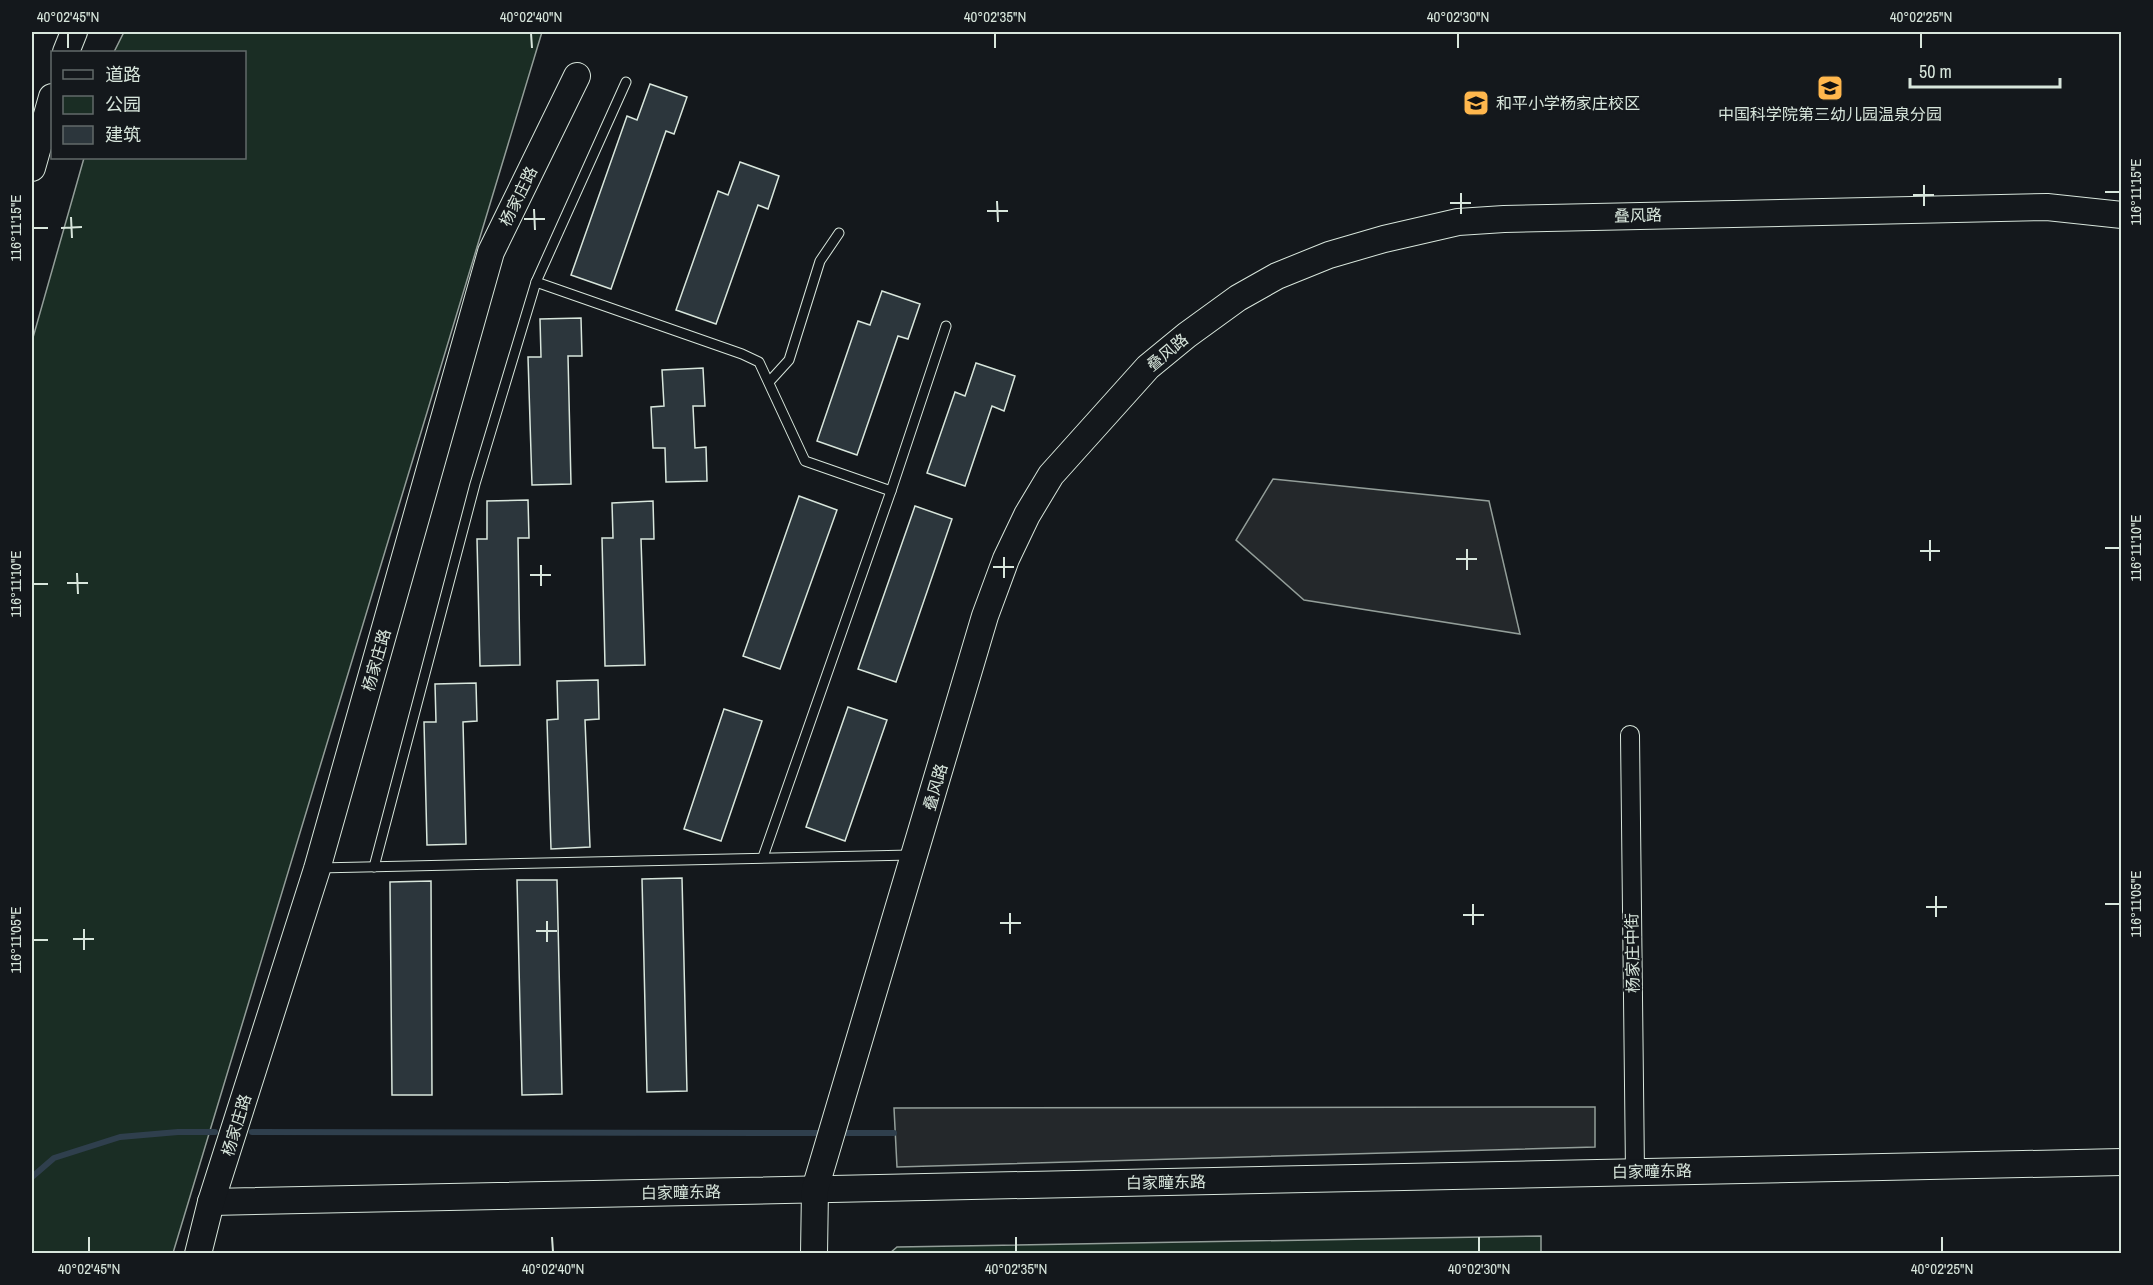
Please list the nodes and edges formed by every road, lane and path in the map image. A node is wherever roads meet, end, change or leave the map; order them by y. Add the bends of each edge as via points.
1 (74, 32) edge
2 (66, 51) edge
3 (577, 76) dead end
4 (626, 82) dead end
5 (51, 101) edge
6 (32, 168) edge
7 (2121, 215) edge
8 (839, 233) dead end
9 (536, 282) junction
10 (946, 326) dead end
11 (769, 382) junction
12 (891, 491) junction
13 (1630, 735) dead end
14 (915, 855) junction
15 (763, 857) junction
16 (374, 867) junction
17 (316, 868) junction
18 (2121, 1162) edge
19 (1635, 1172) junction
20 (815, 1190) junction
21 (211, 1202) junction
22 (198, 1254) edge
23 (814, 1254) edge

1 - 2 street
3 - 17 street, 杨家庄路 via 491,252
4 - 9 lane
5 - 6 street
7 - 14 street, 叠风路 via 2047,207 1458,222 1384,238 1277,276 1238,298 1148,367 1051,475 1006,559 985,616
8 - 11 lane via 820,261 789,360
9 - 11 lane via 742,354 759,362
9 - 16 lane via 475,484
10 - 12 lane
11 - 12 lane via 805,461
12 - 15 lane
13 - 19 street, 杨家庄中街
14 - 15 lane
14 - 20 street, 叠风路
15 - 16 lane
16 - 17 lane
17 - 21 street, 杨家庄路
18 - 19 street, 白家疃东路
19 - 20 street, 白家疃东路
20 - 21 street, 白家疃东路
20 - 23 street, 叠风路
21 - 22 street, 杨家庄路

